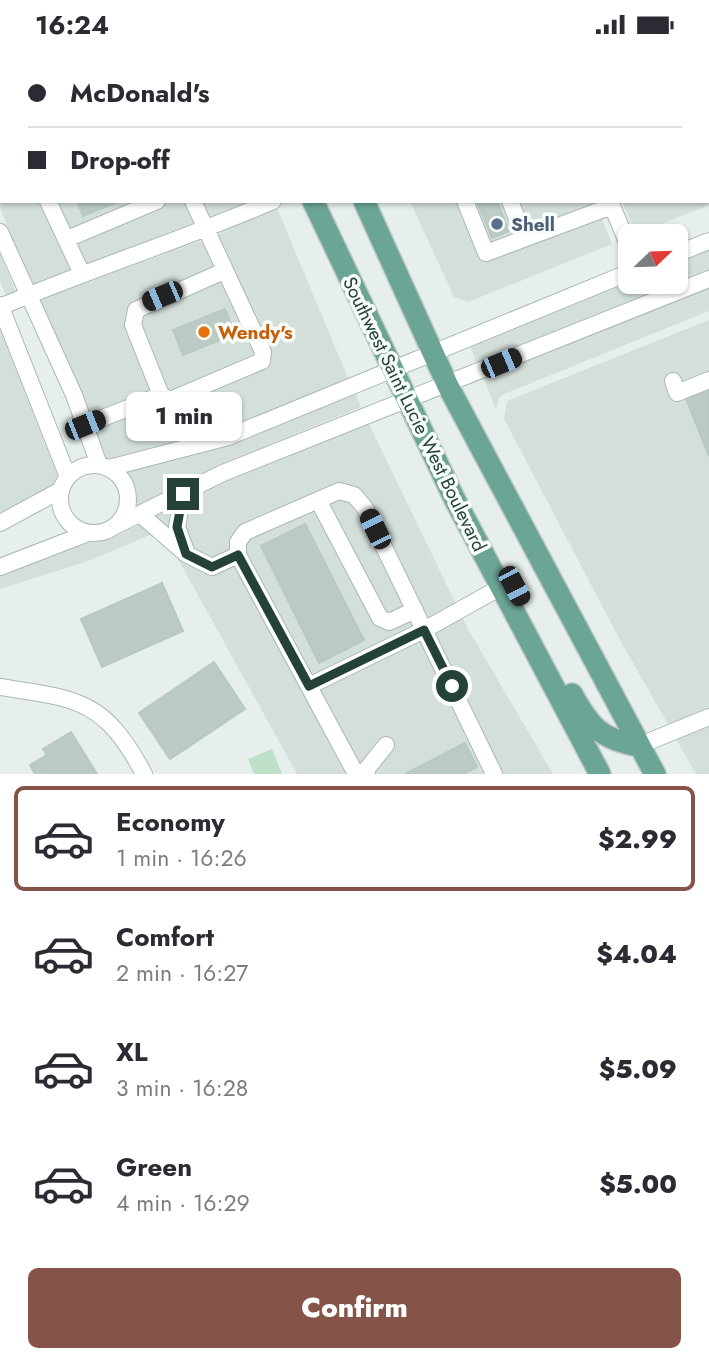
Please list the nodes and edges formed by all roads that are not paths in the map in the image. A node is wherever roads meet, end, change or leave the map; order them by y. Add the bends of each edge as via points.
1 (49, 203) edge
2 (150, 203) edge
3 (194, 203) edge
4 (268, 203) edge
5 (314, 203) edge
6 (365, 203) edge
7 (466, 203) edge
8 (611, 204) edge
9 (508, 207) edge
10 (586, 208) edge
11 (619, 224) edge
12 (206, 230) junction
13 (0, 232) edge
14 (525, 238) junction
15 (67, 239) junction
16 (709, 241) edge
17 (688, 249) edge
18 (224, 271) junction
19 (82, 274) junction
20 (618, 277) edge
21 (709, 279) edge
22 (27, 296) junction
23 (0, 307) edge
24 (432, 351) junction
25 (390, 368) junction
26 (709, 380) edge
27 (673, 381) dead end
28 (448, 386) junction
29 (161, 395) junction
30 (405, 400) junction
31 (85, 425) junction
32 (104, 467) junction
33 (64, 484) junction
34 (183, 494) junction
35 (454, 498) junction
36 (318, 500) junction
37 (140, 514) junction
38 (0, 523) edge
39 (117, 525) junction
40 (88, 533) junction
41 (186, 554) junction
42 (238, 555) junction
43 (0, 567) edge
44 (501, 587) junction
45 (415, 610) junction
46 (380, 618) junction
47 (424, 630) junction
48 (393, 645) junction
49 (309, 686) junction
50 (0, 687) edge
51 (709, 717) edge
52 (386, 745) dead end
53 (638, 746) junction
54 (595, 773) edge
55 (144, 774) edge
56 (356, 774) edge
57 (367, 774) edge
58 (494, 774) edge
59 (619, 774) edge
60 (654, 774) edge

1 - 15 street
2 - 15 street
3 - 12 street
4 - 12 street
5 - 25 main road, Southwest Saint Lucie West Boulevard
6 - 24 main road
7 - 14 street via 479,220 486,253
8 - 10 street
8 - 11 street
9 - 14 street
10 - 14 street
12 - 18 street
12 - 19 street
13 - 22 street
15 - 19 street
16 - 17 street
18 - 29 street via 136,310 133,325
18 - 29 street via 263,352 262,361 170,400
19 - 22 street
20 - 24 street
21 - 28 street
22 - 23 street
22 - 31 street
23 - 33 street
24 - 25 street
24 - 28 main road
25 - 30 main road, Southwest Saint Lucie West Boulevard
25 - 32 street via 228,437
26 - 27 street via 677,393
28 - 30 street
28 - 53 main road
29 - 31 street
30 - 34 street via 223,473
30 - 35 main road, Southwest Saint Lucie West Boulevard
31 - 32 street
32 - 33 street via 88,465
32 - 39 street via 125,484 128,495 124,517
33 - 38 street
33 - 40 street via 62,513
34 - 37 street
34 - 41 street via 177,527
35 - 44 main road, Southwest Saint Lucie West Boulevard
35 - 53 main road via 479,520 592,725 614,742
36 - 42 street via 245,532 237,543
36 - 45 street via 339,491 354,495 365,508
36 - 46 street
37 - 39 street
37 - 41 street
39 - 40 street via 99,534
40 - 43 street
41 - 42 street via 212,567
42 - 49 street
44 - 47 street
44 - 54 main road, Southwest Saint Lucie West Boulevard
45 - 46 street via 389,622
45 - 47 street
46 - 48 street
47 - 48 street
47 - 58 street
48 - 49 street
49 - 56 street
50 - 55 street via 76,700 121,734
51 - 53 street
52 - 57 street
53 - 60 main road
54 - 59 main road

